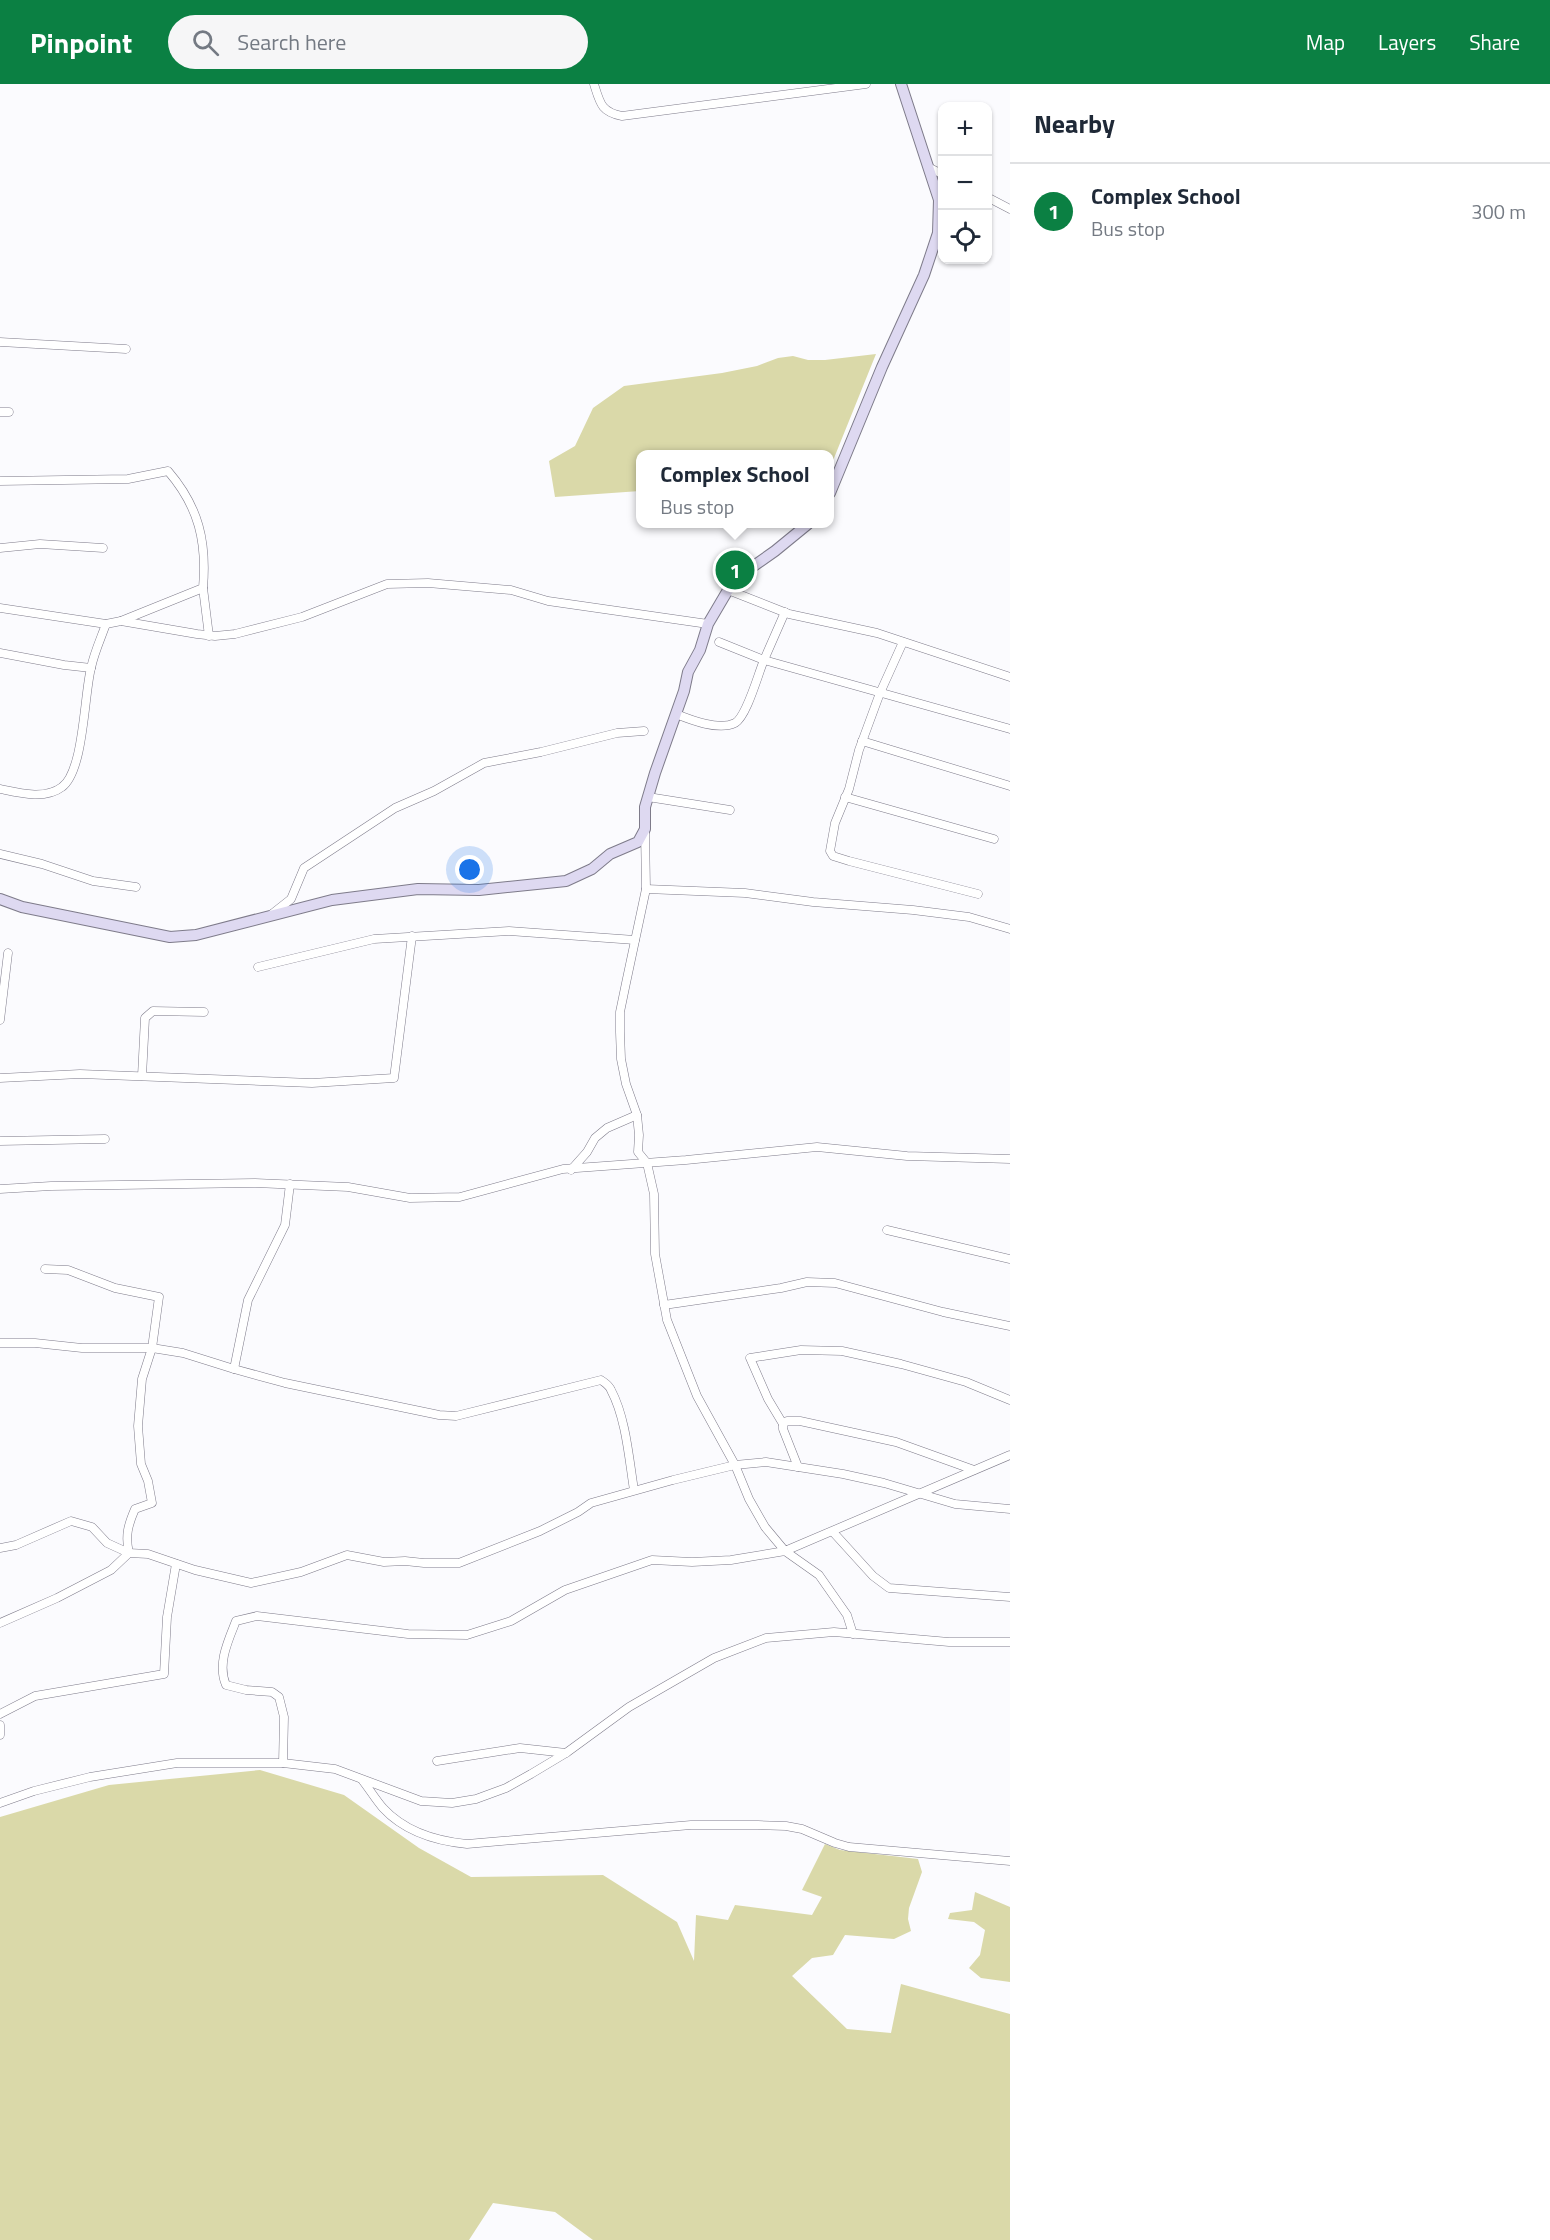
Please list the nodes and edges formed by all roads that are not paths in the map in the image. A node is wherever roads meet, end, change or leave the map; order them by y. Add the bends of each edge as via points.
1 (594, 84) edge
2 (866, 84) edge
3 (901, 84) edge
4 (930, 168) junction
5 (938, 172) edge
6 (992, 200) edge
7 (1010, 209) edge
8 (0, 342) edge
9 (126, 349) dead end
10 (0, 412) edge
11 (9, 412) dead end
12 (0, 481) edge
13 (834, 483) edge
14 (803, 528) edge
15 (0, 548) edge
16 (103, 548) dead end
17 (203, 588) junction
18 (728, 590) junction
19 (0, 608) edge
20 (785, 612) junction
21 (120, 621) junction
22 (106, 624) junction
23 (708, 624) junction
24 (209, 636) junction
25 (719, 642) dead end
26 (903, 642) junction
27 (0, 653) edge
28 (764, 660) junction
29 (91, 668) junction
30 (1010, 676) edge
31 (880, 693) junction
32 (675, 714) junction
33 (1010, 729) edge
34 (644, 731) dead end
35 (862, 741) junction
36 (1010, 786) edge
37 (0, 789) edge
38 (648, 797) junction
39 (845, 798) junction
40 (730, 810) dead end
41 (645, 829) junction
42 (994, 838) dead end
43 (0, 855) edge
44 (136, 887) dead end
45 (646, 889) junction
46 (978, 894) dead end
47 (0, 900) edge
48 (269, 917) junction
49 (1010, 929) edge
50 (412, 936) junction
51 (635, 940) junction
52 (8, 953) dead end
53 (258, 967) dead end
54 (2, 1000) edge
55 (204, 1012) dead end
56 (0, 1020) edge
57 (142, 1076) junction
58 (0, 1078) edge
59 (637, 1115) junction
60 (105, 1139) dead end
61 (0, 1141) edge
62 (1010, 1159) edge
63 (647, 1163) junction
64 (571, 1170) junction
65 (290, 1184) junction
66 (0, 1189) edge
67 (886, 1230) dead end
68 (1010, 1259) edge
69 (45, 1269) dead end
70 (664, 1305) junction
71 (1010, 1326) edge
72 (0, 1343) edge
73 (152, 1348) junction
74 (234, 1369) junction
75 (1010, 1400) edge
76 (783, 1424) junction
77 (1010, 1455) edge
78 (735, 1465) junction
79 (798, 1467) junction
80 (974, 1470) junction
81 (634, 1491) junction
82 (919, 1493) junction
83 (1010, 1509) edge
84 (833, 1532) junction
85 (0, 1548) edge
86 (785, 1551) junction
87 (129, 1553) junction
88 (176, 1564) junction
89 (1010, 1597) edge
90 (0, 1623) edge
91 (853, 1634) junction
92 (1010, 1642) edge
93 (0, 1714) edge
94 (0, 1725) edge
95 (0, 1735) edge
96 (566, 1753) junction
97 (437, 1761) dead end
98 (283, 1762) junction
99 (363, 1780) junction
100 (0, 1803) edge
101 (1010, 1861) edge

1 - 2 street via 604,109 622,116
3 - 4 main road
4 - 5 street
4 - 13 main road via 939,200 938,233 924,275
6 - 7 street
8 - 9 street
10 - 11 street
12 - 17 street via 128,479 168,471 181,486 199,521
14 - 18 main road
15 - 16 street via 40,544
17 - 21 street
17 - 24 street
18 - 20 street
18 - 23 main road
19 - 22 street
20 - 26 street
20 - 28 street
21 - 22 street
21 - 24 street
22 - 29 street
23 - 24 street via 548,601 511,590 407,583 387,584 302,617 235,634
23 - 32 main road
25 - 28 street
26 - 30 street
26 - 31 street
27 - 29 street
28 - 31 street
28 - 32 street via 744,714 735,723 720,726
29 - 37 street via 78,754 71,776 62,788 37,795
31 - 33 street
31 - 35 street
32 - 38 main road
34 - 48 street via 617,733 484,764 395,808 304,868 291,899
35 - 36 street
35 - 39 street
38 - 40 street
38 - 41 main road
39 - 42 street
39 - 46 street via 831,843 833,856
41 - 45 street
41 - 48 main road via 638,842 566,881 479,890 418,889 332,900
43 - 44 street via 93,880
45 - 49 street via 745,893 913,910 969,917
45 - 51 street
47 - 48 main road via 170,937 196,935
50 - 51 street via 509,931
50 - 53 street via 374,939
50 - 57 street via 394,1078 312,1083
51 - 59 street via 620,1012 620,1032 626,1084
52 - 54 street
54 - 56 street
55 - 57 street via 153,1011 146,1018
57 - 58 street
59 - 63 street via 638,1152
59 - 64 street via 607,1128
60 - 61 street
62 - 63 street via 907,1156 817,1147
63 - 64 street
63 - 70 street via 654,1194 654,1254
64 - 65 street via 460,1197 410,1198 348,1187
65 - 66 street
65 - 74 street via 285,1225 248,1300
67 - 68 street
69 - 73 street via 68,1270 115,1288 159,1297
70 - 71 street via 826,1282
70 - 78 street via 697,1396
72 - 73 street
73 - 74 street
73 - 87 street via 142,1379 138,1426 141,1464 152,1503 135,1509 126,1539
74 - 81 street via 285,1383 456,1416 601,1380 610,1387 625,1433
75 - 76 street via 966,1382 842,1351 801,1350 750,1358
76 - 79 street
76 - 80 street via 800,1421 896,1442
77 - 80 street
78 - 79 street via 766,1462
78 - 81 street
78 - 86 street via 748,1499
79 - 82 street
80 - 82 street
81 - 88 street via 591,1503 540,1531 459,1563 384,1562 347,1555 301,1572 251,1582
82 - 83 street via 955,1504
82 - 84 street
84 - 86 street
84 - 89 street via 889,1588
85 - 87 street via 71,1521 92,1527 107,1543
86 - 91 street via 819,1575 847,1615
86 - 98 street via 731,1560 652,1560 565,1590 511,1621 467,1635 408,1634 257,1616 236,1621 226,1643 222,1675 226,1685 272,1692 279,1697 284,1717
87 - 88 street via 148,1554
87 - 90 street via 111,1570
88 - 93 street via 167,1617 164,1674 35,1696
91 - 92 street via 949,1642
91 - 96 street via 766,1638 714,1658 629,1707
94 - 95 street
96 - 97 street via 520,1748
96 - 99 street via 506,1788 476,1800 421,1800
98 - 99 street via 335,1769
98 - 100 street via 177,1763 90,1777
99 - 101 street via 383,1808 400,1822 439,1841 468,1845 691,1825 786,1826 849,1847

